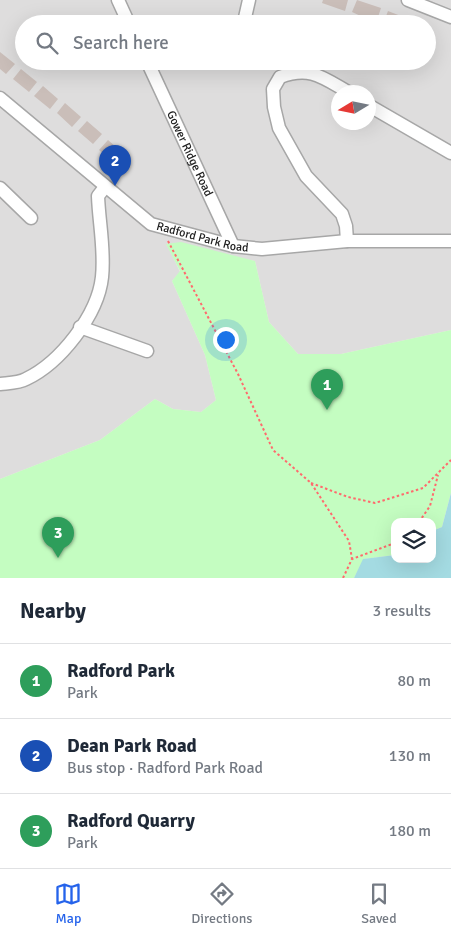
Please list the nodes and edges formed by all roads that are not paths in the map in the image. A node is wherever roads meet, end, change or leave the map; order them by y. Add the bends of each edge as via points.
1 (118, 0) edge
2 (408, 0) edge
3 (125, 15) edge
4 (451, 17) edge
5 (151, 70) edge
6 (336, 85) edge
7 (0, 98) edge
8 (376, 110) edge
9 (451, 153) edge
10 (105, 187) junction
11 (0, 188) edge
12 (31, 218) dead end
13 (347, 241) junction
14 (451, 241) edge
15 (233, 246) junction
16 (80, 327) junction
17 (146, 351) dead end
18 (0, 384) edge

1 - 3 street
2 - 4 street
5 - 15 street, Gower Ridge Road
6 - 13 street via 314,72 294,71 280,77 273,89 274,106 280,128 306,176 342,214
7 - 10 street, Radford Park Road
8 - 9 street
10 - 15 street, Radford Park Road via 151,224
10 - 16 street via 98,196 102,279
11 - 12 street
13 - 14 street, Radford Park Road
13 - 15 street, Radford Park Road via 262,249
16 - 17 street
16 - 18 street via 64,351 41,371 24,380

